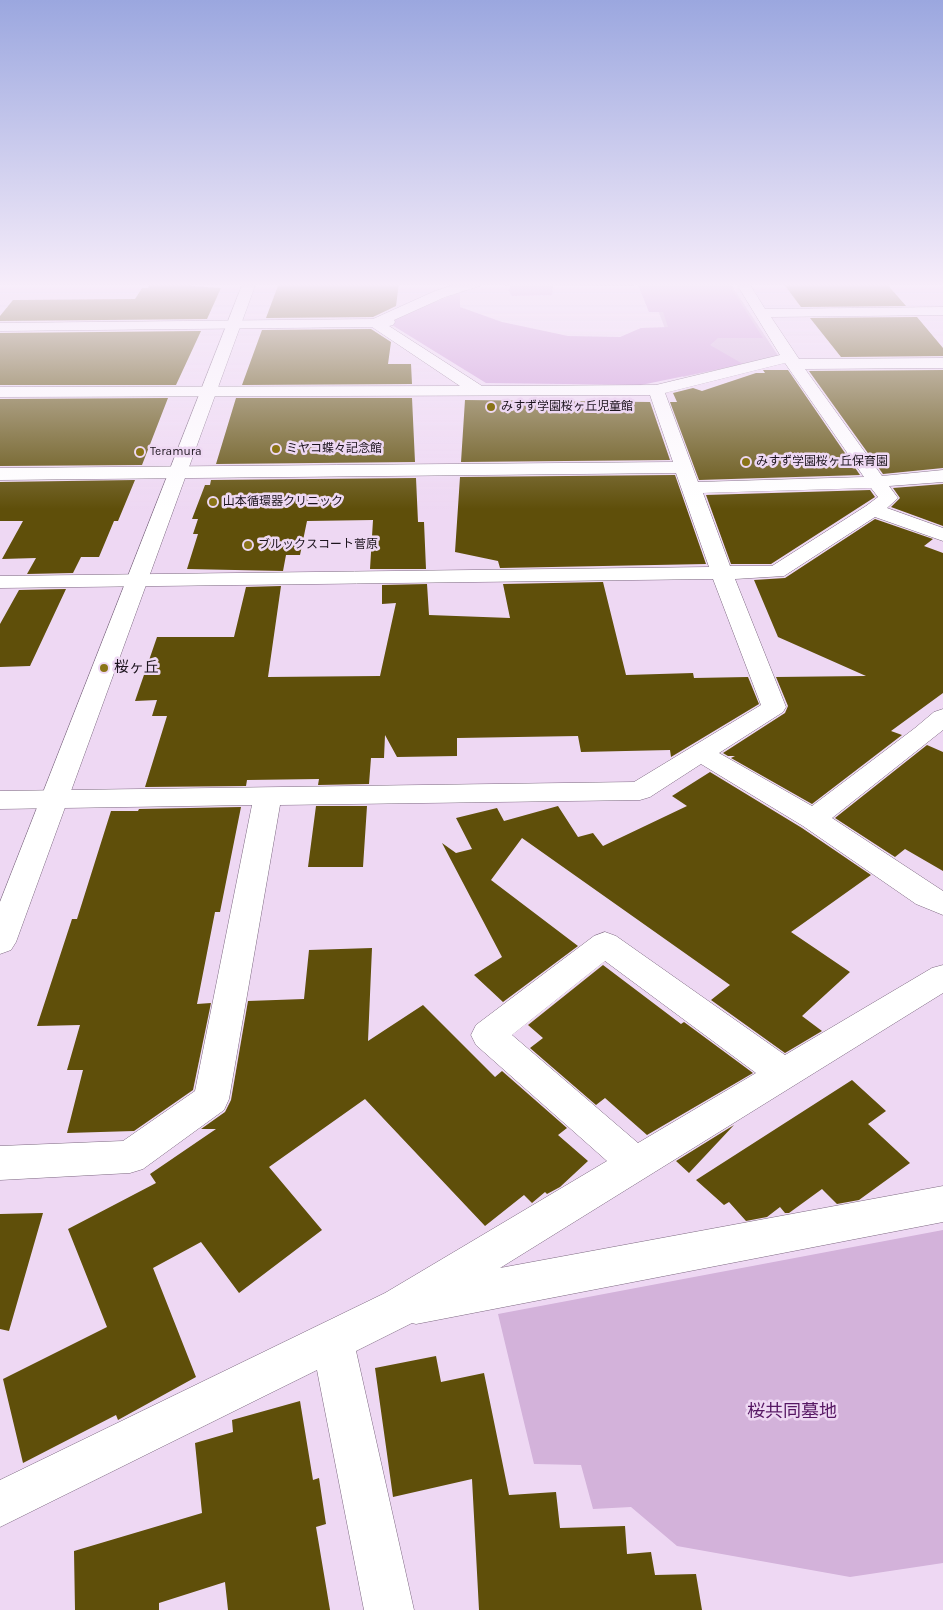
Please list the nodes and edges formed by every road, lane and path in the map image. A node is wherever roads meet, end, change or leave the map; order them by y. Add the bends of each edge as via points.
1 (222, 358) edge
2 (433, 358) edge
3 (792, 360) junction
4 (943, 362) edge
5 (476, 389) junction
6 (210, 390) junction
7 (656, 390) junction
8 (0, 392) edge
9 (178, 472) junction
10 (0, 474) edge
11 (943, 476) edge
12 (687, 478) junction
13 (876, 482) junction
14 (873, 510) junction
15 (943, 535) edge
16 (722, 574) junction
17 (137, 581) junction
18 (0, 582) edge
19 (937, 731) edge
20 (701, 753) junction
21 (268, 795) junction
22 (55, 798) junction
23 (0, 800) edge
24 (813, 819) junction
25 (943, 904) edge
26 (0, 942) edge
27 (943, 977) edge
28 (784, 1074) junction
29 (0, 1163) edge
30 (636, 1164) junction
31 (943, 1204) edge
32 (400, 1307) junction
33 (332, 1340) junction
34 (0, 1504) edge
35 (389, 1610) edge

1 - 6 street
2 - 5 street
3 - 4 street
3 - 7 street
3 - 13 street
5 - 6 street
5 - 7 street
6 - 8 street
6 - 9 street
7 - 12 street
9 - 10 street
9 - 12 street
9 - 17 street
11 - 13 street
12 - 13 street
12 - 16 street
13 - 14 street via 888,498
14 - 15 street
14 - 16 street via 776,572
16 - 17 street
16 - 20 street via 774,707
17 - 18 street
17 - 22 street
19 - 24 street
20 - 21 street via 640,790
20 - 24 street
21 - 22 street
21 - 29 street via 211,1098 130,1157
22 - 23 street
22 - 26 street
24 - 25 street
27 - 28 street
28 - 30 street
28 - 30 street via 605,944 488,1035
30 - 32 street
31 - 32 street
32 - 33 street
33 - 34 street
33 - 35 street

